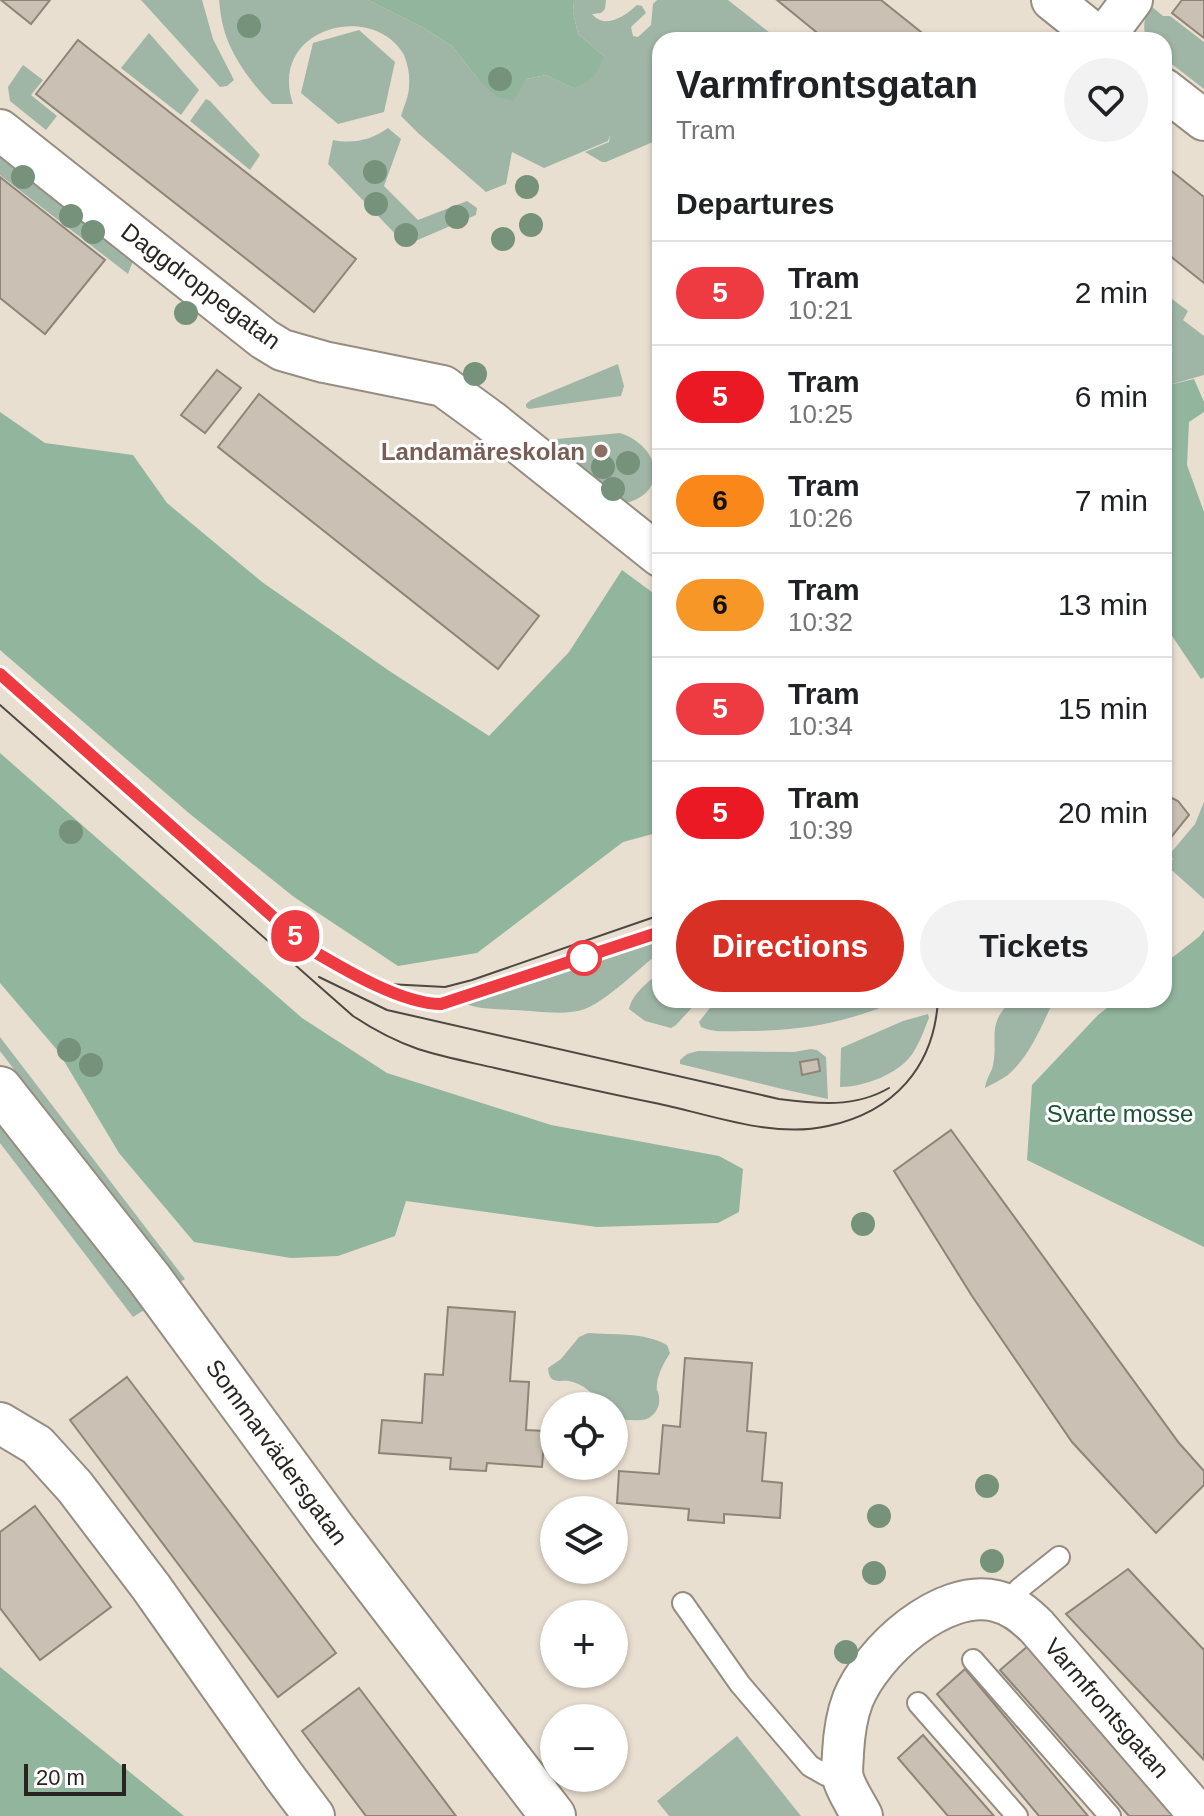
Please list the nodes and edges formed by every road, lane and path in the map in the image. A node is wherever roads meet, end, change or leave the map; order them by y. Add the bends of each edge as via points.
1 (1052, 0) edge
2 (1132, 0) edge
3 (1092, 32) edge
4 (1108, 32) edge
5 (1172, 95) edge
6 (1204, 120) edge
7 (0, 130) edge
8 (652, 550) edge
9 (0, 1089) edge
10 (0, 1423) edge
11 (1059, 1557) dead end
12 (683, 1603) dead end
13 (1010, 1606) junction
14 (973, 1660) dead end
15 (918, 1703) dead end
16 (842, 1777) junction
17 (314, 1816) edge
18 (553, 1816) edge
19 (862, 1816) edge
20 (1017, 1816) edge
21 (1110, 1816) edge
22 (1200, 1816) edge

1 - 3 street
2 - 4 street
5 - 6 street
7 - 8 street, Daggdroppegatan via 264,339 324,362 443,386
9 - 18 street, Sommarvädersgatan via 149,1278
10 - 17 street via 44,1452 84,1500
11 - 13 lane via 1019,1589
12 - 16 lane via 740,1684 810,1766
13 - 16 street via 968,1600 925,1619 897,1639 854,1697 844,1730
13 - 22 street, Varmfrontsgatan via 1037,1627
14 - 21 lane
15 - 20 lane
16 - 19 street

